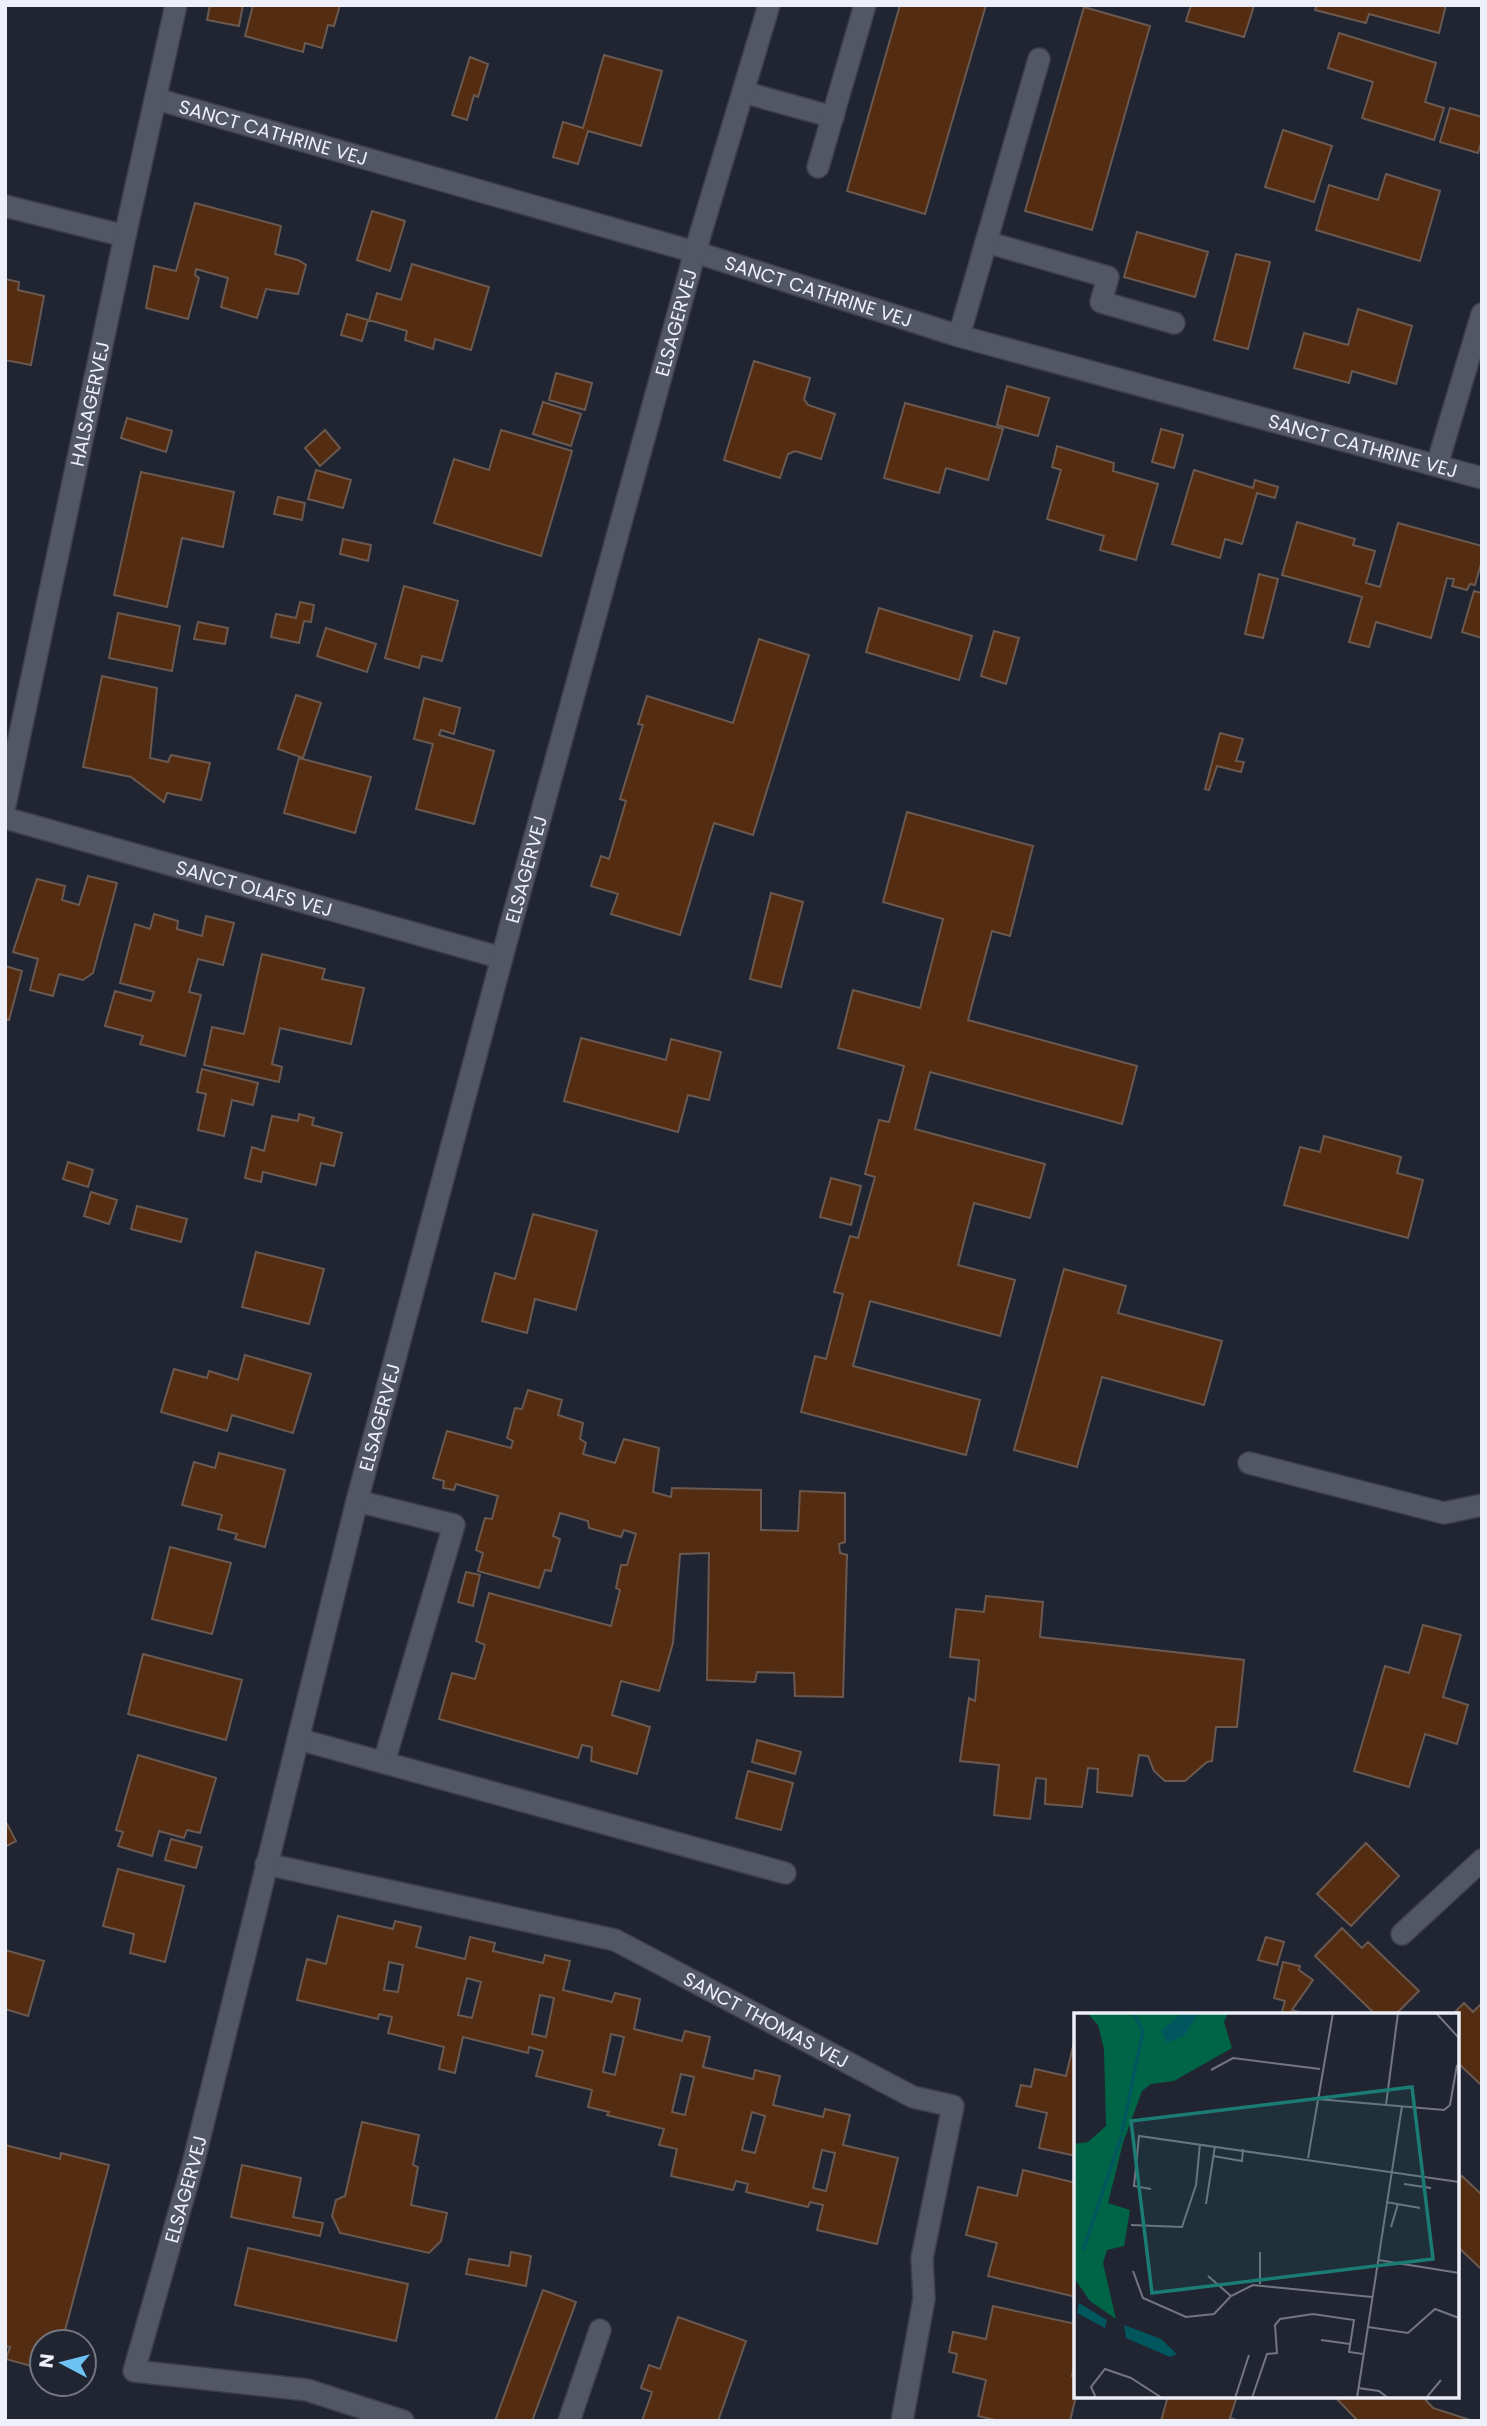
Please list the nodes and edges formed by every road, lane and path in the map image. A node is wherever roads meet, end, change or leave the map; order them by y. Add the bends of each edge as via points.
1 (176, 5) edge
2 (769, 5) edge
3 (865, 5) edge
4 (1039, 59) dead end
5 (743, 92) junction
6 (156, 99) junction
7 (833, 117) junction
8 (818, 167) dead end
9 (5, 206) edge
10 (124, 236) junction
11 (986, 242) junction
12 (695, 252) junction
13 (1482, 314) edge
14 (1174, 323) dead end
15 (959, 336) junction
16 (1437, 465) junction
17 (1482, 478) edge
18 (5, 805) edge
19 (5, 818) edge
20 (502, 958) junction
21 (1249, 1463) dead end
22 (357, 1501) junction
23 (1482, 1505) edge
24 (298, 1739) junction
25 (384, 1762) junction
26 (1482, 1860) edge
27 (267, 1864) junction
28 (785, 1873) dead end
29 (1402, 1934) dead end
30 (600, 2330) dead end
31 (403, 2421) edge
32 (569, 2421) edge
33 (902, 2421) edge

1 - 6 street, HALSAGERVEJ
2 - 5 street, ELSAGERVEJ
3 - 7 street
4 - 11 street
5 - 7 street
5 - 12 street, ELSAGERVEJ
6 - 10 street, HALSAGERVEJ
6 - 12 street, SANCT CATHRINE VEJ
7 - 8 street
9 - 10 street
10 - 18 street, HALSAGERVEJ
11 - 14 street via 1108,277 1101,302
11 - 15 street
12 - 15 street, SANCT CATHRINE VEJ
12 - 20 street, ELSAGERVEJ
13 - 16 street
15 - 16 street, SANCT CATHRINE VEJ
16 - 17 street, SANCT CATHRINE VEJ
19 - 20 street, SANCT OLAFS VEJ
20 - 22 street, ELSAGERVEJ
21 - 23 street via 1444,1513
22 - 24 street, ELSAGERVEJ
22 - 25 street via 454,1525
24 - 25 street
24 - 27 street, ELSAGERVEJ
25 - 28 street
26 - 29 street
27 - 31 street, ELSAGERVEJ via 194,2160 134,2371 307,2390
27 - 33 street, SANCT THOMAS VEJ via 615,1940 913,2097 953,2106 922,2258 925,2299
30 - 32 street

